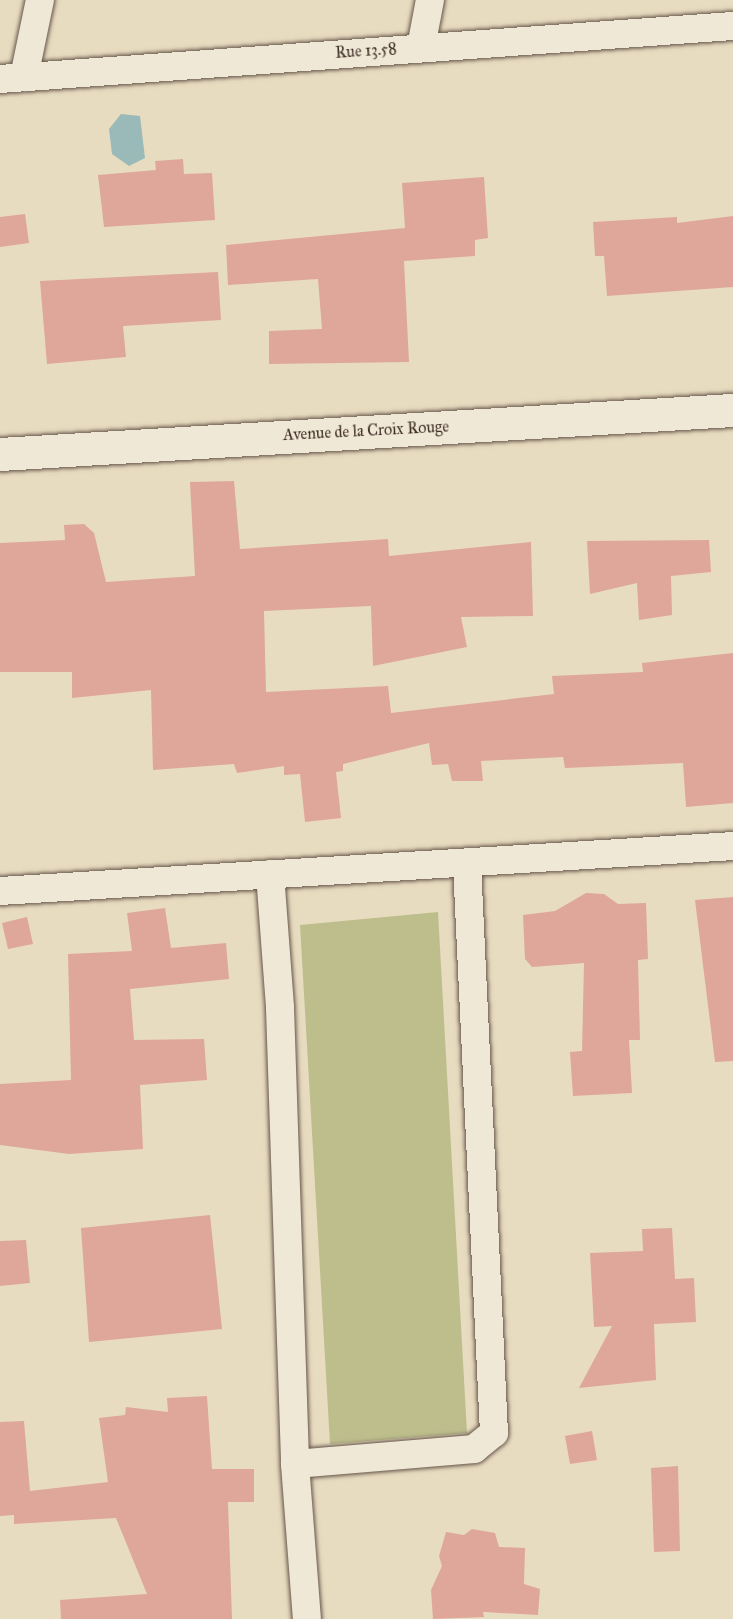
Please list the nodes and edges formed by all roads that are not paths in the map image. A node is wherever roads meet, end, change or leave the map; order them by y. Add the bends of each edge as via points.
1 (40, 0) edge
2 (430, 0) edge
3 (733, 26) edge
4 (421, 47) junction
5 (12, 78) edge
6 (733, 410) edge
7 (0, 454) edge
8 (733, 846) edge
9 (467, 864) junction
10 (270, 874) junction
11 (0, 891) edge
12 (295, 1464) junction
13 (307, 1619) edge

1 - 5 street
2 - 4 street
3 - 4 street, Rue 13.58
4 - 5 street, Rue 13.58
6 - 7 street, Avenue de la Croix Rouge
8 - 9 street
9 - 10 street
9 - 12 street via 494,1433 474,1449
10 - 11 street
10 - 12 street via 280,1008
12 - 13 street

